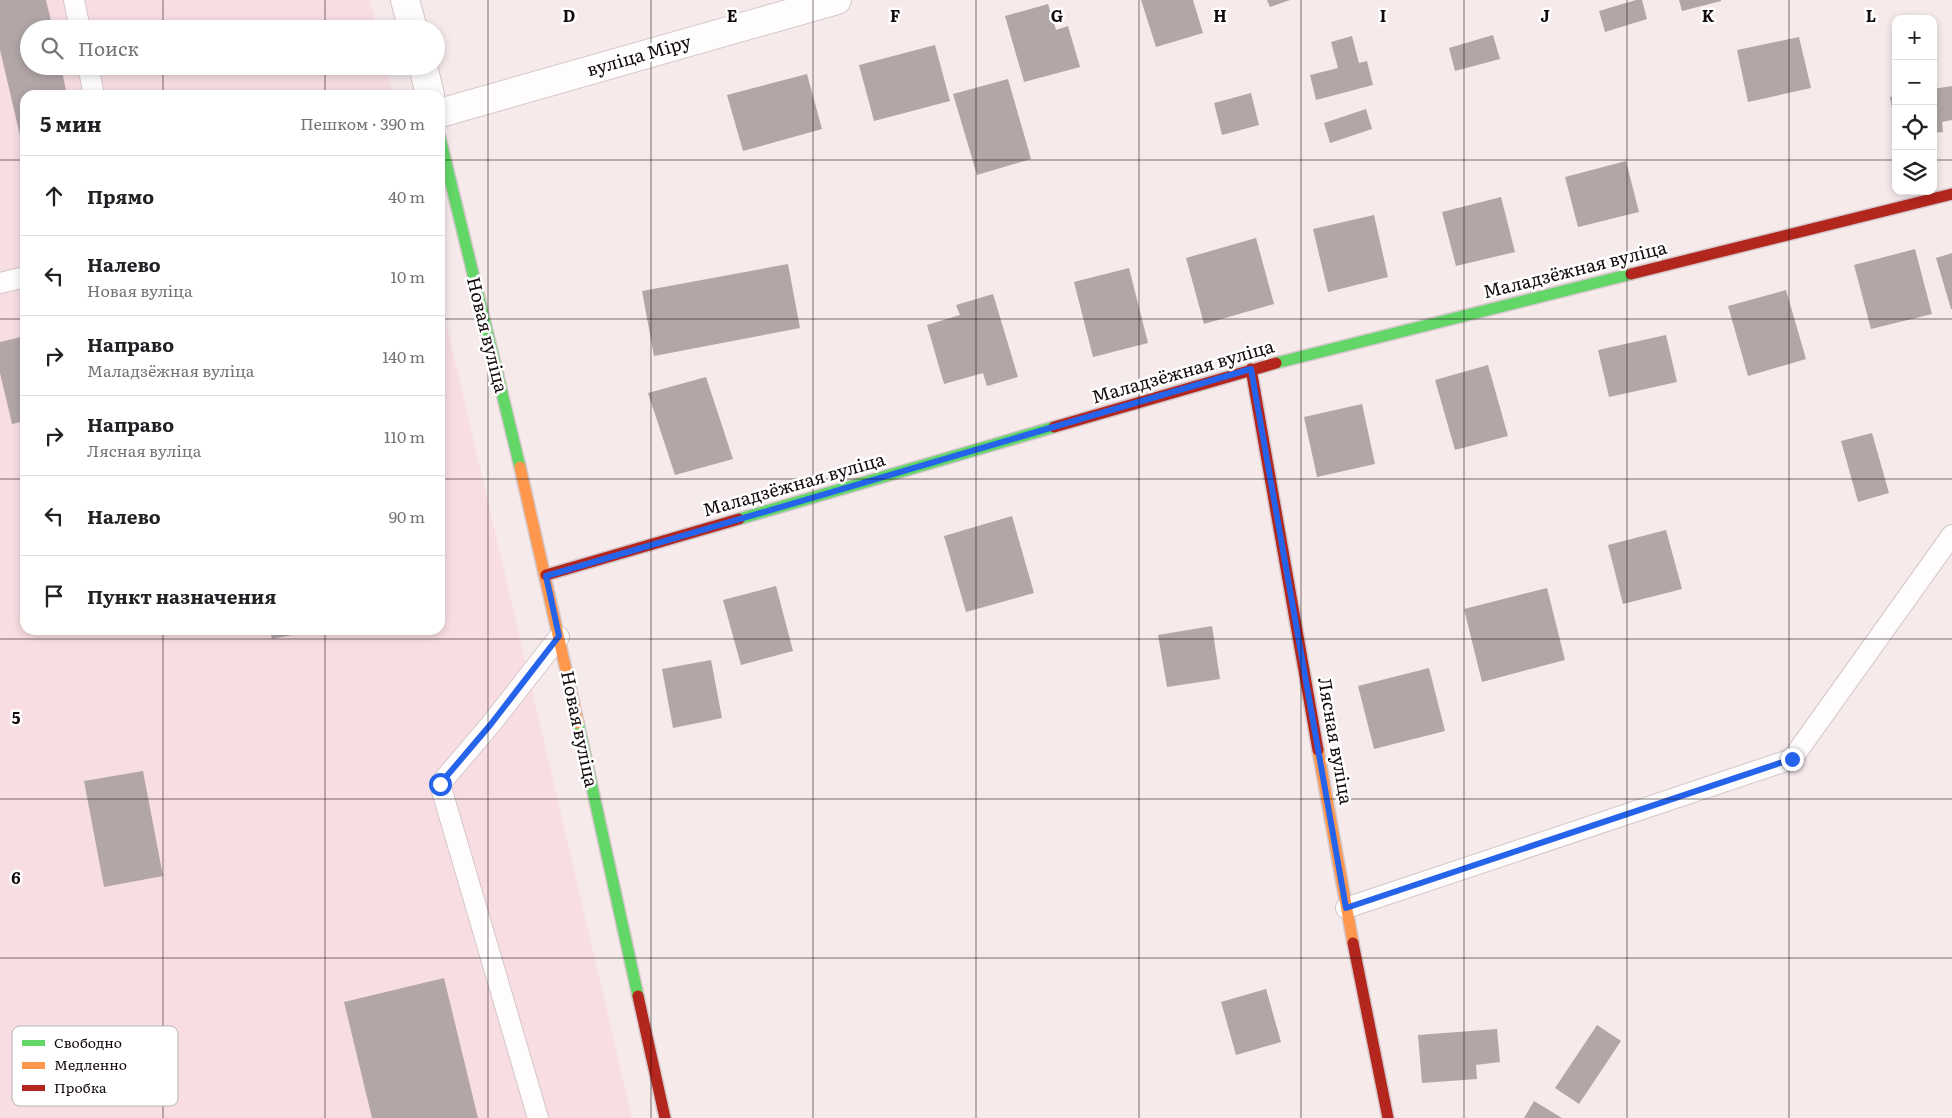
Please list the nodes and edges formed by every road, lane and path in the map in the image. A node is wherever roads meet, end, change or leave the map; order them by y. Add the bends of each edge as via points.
1 (74, 0) edge
2 (405, 0) edge
3 (837, 0) edge
4 (78, 20) edge
5 (410, 20) edge
6 (90, 75) edge
7 (425, 75) edge
8 (93, 90) edge
9 (429, 90) edge
10 (445, 111) edge
11 (445, 179) edge
12 (1952, 194) edge
13 (20, 278) edge
14 (0, 283) edge
15 (1251, 369) junction
16 (1952, 535) edge
17 (546, 576) junction
18 (559, 636) junction
19 (1346, 908) junction
20 (538, 1118) edge
21 (665, 1118) edge
22 (1388, 1118) edge

1 - 4 lane
2 - 5 street
3 - 10 street, вуліца Міру
6 - 8 lane
7 - 9 street
11 - 17 street, Новая вуліца
12 - 15 street, Маладзёжная вуліца
13 - 14 lane
15 - 17 street, Маладзёжная вуліца
15 - 19 street, Лясная вуліца
16 - 19 lane via 1792,759
17 - 18 street, Новая вуліца
18 - 20 lane via 440,784
18 - 21 street, Новая вуліца
19 - 22 street, Лясная вуліца

